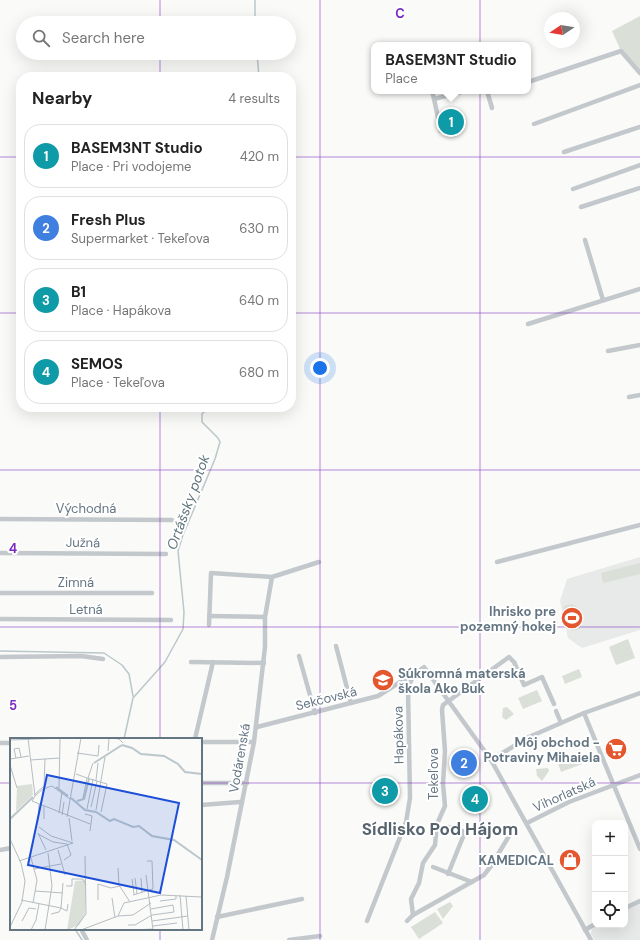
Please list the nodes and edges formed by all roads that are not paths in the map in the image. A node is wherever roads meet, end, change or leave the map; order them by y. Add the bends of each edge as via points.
1 (640, 73) edge
2 (531, 81) edge
3 (640, 85) edge
4 (433, 94) edge
5 (453, 94) edge
6 (488, 94) edge
7 (434, 99) junction
8 (492, 108) dead end
9 (534, 124) dead end
10 (640, 127) edge
11 (441, 131) dead end
12 (564, 152) dead end
13 (640, 165) edge
14 (640, 188) edge
15 (572, 189) dead end
16 (581, 207) dead end
17 (585, 240) dead end
18 (640, 289) edge
19 (603, 300) junction
20 (528, 324) dead end
21 (640, 345) edge
22 (608, 351) dead end
23 (640, 395) edge
24 (629, 397) dead end
25 (0, 519) edge
26 (172, 520) dead end
27 (640, 525) edge
28 (0, 553) edge
29 (166, 554) dead end
30 (319, 562) dead end
31 (497, 562) dead end
32 (272, 577) junction
33 (0, 593) edge
34 (152, 593) dead end
35 (209, 616) junction
36 (265, 617) junction
37 (0, 619) edge
38 (171, 620) dead end
39 (209, 625) dead end
40 (336, 646) dead end
41 (299, 656) dead end
42 (0, 657) edge
43 (102, 659) dead end
44 (191, 662) dead end
45 (213, 662) junction
46 (264, 663) junction
47 (417, 671) junction
48 (640, 693) edge
49 (449, 700) junction
50 (351, 703) junction
51 (554, 704) dead end
52 (556, 711) dead end
53 (315, 713) junction
54 (584, 713) junction
55 (561, 723) junction
56 (257, 727) junction
57 (196, 738) edge
58 (202, 742) edge
59 (254, 742) junction
60 (491, 760) junction
61 (640, 775) edge
62 (202, 783) edge
63 (246, 783) junction
64 (614, 784) junction
65 (242, 803) junction
66 (202, 805) edge
67 (527, 823) junction
68 (448, 828) dead end
69 (509, 836) dead end
70 (10, 848) edge
71 (640, 849) edge
72 (0, 850) edge
73 (433, 867) dead end
74 (448, 874) junction
75 (472, 882) junction
76 (302, 899) dead end
77 (640, 900) edge
78 (628, 906) edge
79 (414, 915) junction
80 (217, 917) junction
81 (367, 921) dead end
82 (407, 921) dead end
83 (592, 926) edge
84 (82, 930) edge
85 (585, 930) junction
86 (320, 936) dead end
87 (87, 940) edge
88 (212, 940) edge
89 (289, 940) edge
90 (591, 940) edge

1 - 2 street via 621,51
3 - 9 street via 546,122
4 - 7 street
5 - 7 street
6 - 8 street
7 - 11 street
10 - 12 street
13 - 15 street
14 - 16 street
17 - 19 street
18 - 19 street
19 - 20 street
21 - 22 street
23 - 24 street
25 - 26 street, Východná
27 - 31 street
28 - 29 street, Južná
30 - 32 street
32 - 35 street via 212,573
32 - 36 street, Vodárenská
33 - 34 street, Zimná
35 - 36 street
35 - 39 street
36 - 46 street, Vodárenská
37 - 38 street, Letná
40 - 50 street
41 - 53 street
42 - 43 street via 81,656
44 - 45 street
45 - 46 street
45 - 57 street
46 - 56 street, Vodárenská
47 - 49 street via 424,667
47 - 50 street, Sekčovská via 378,696
47 - 81 street, Hapákova via 408,689 410,798 406,822
48 - 54 street
49 - 51 street via 507,658 511,658 524,685 542,677
49 - 60 street
49 - 79 street, Tekeľova via 443,705 442,710 445,806 438,824 435,845 423,863 419,883 410,899
50 - 53 street, Sekčovská
52 - 55 street
53 - 56 street, Sekčovská
54 - 55 street
54 - 64 street
55 - 60 street via 529,737
56 - 59 street, Vodárenská
58 - 59 street
59 - 63 street, Vodárenská
60 - 67 street
61 - 64 street
62 - 63 street
63 - 65 street, Vodárenská
64 - 67 street, Vihorlatská
64 - 71 street, Vihorlatská
65 - 66 street
65 - 80 street, Vodárenská
67 - 85 street, Vihorlatská
68 - 74 street via 465,832
69 - 75 street via 491,866
70 - 72 street
73 - 74 street
74 - 75 street
75 - 79 street
76 - 80 street
77 - 78 street
79 - 82 street
80 - 88 street, Vodárenská
83 - 85 street
84 - 87 street
85 - 90 street, Vihorlatská
86 - 89 street

